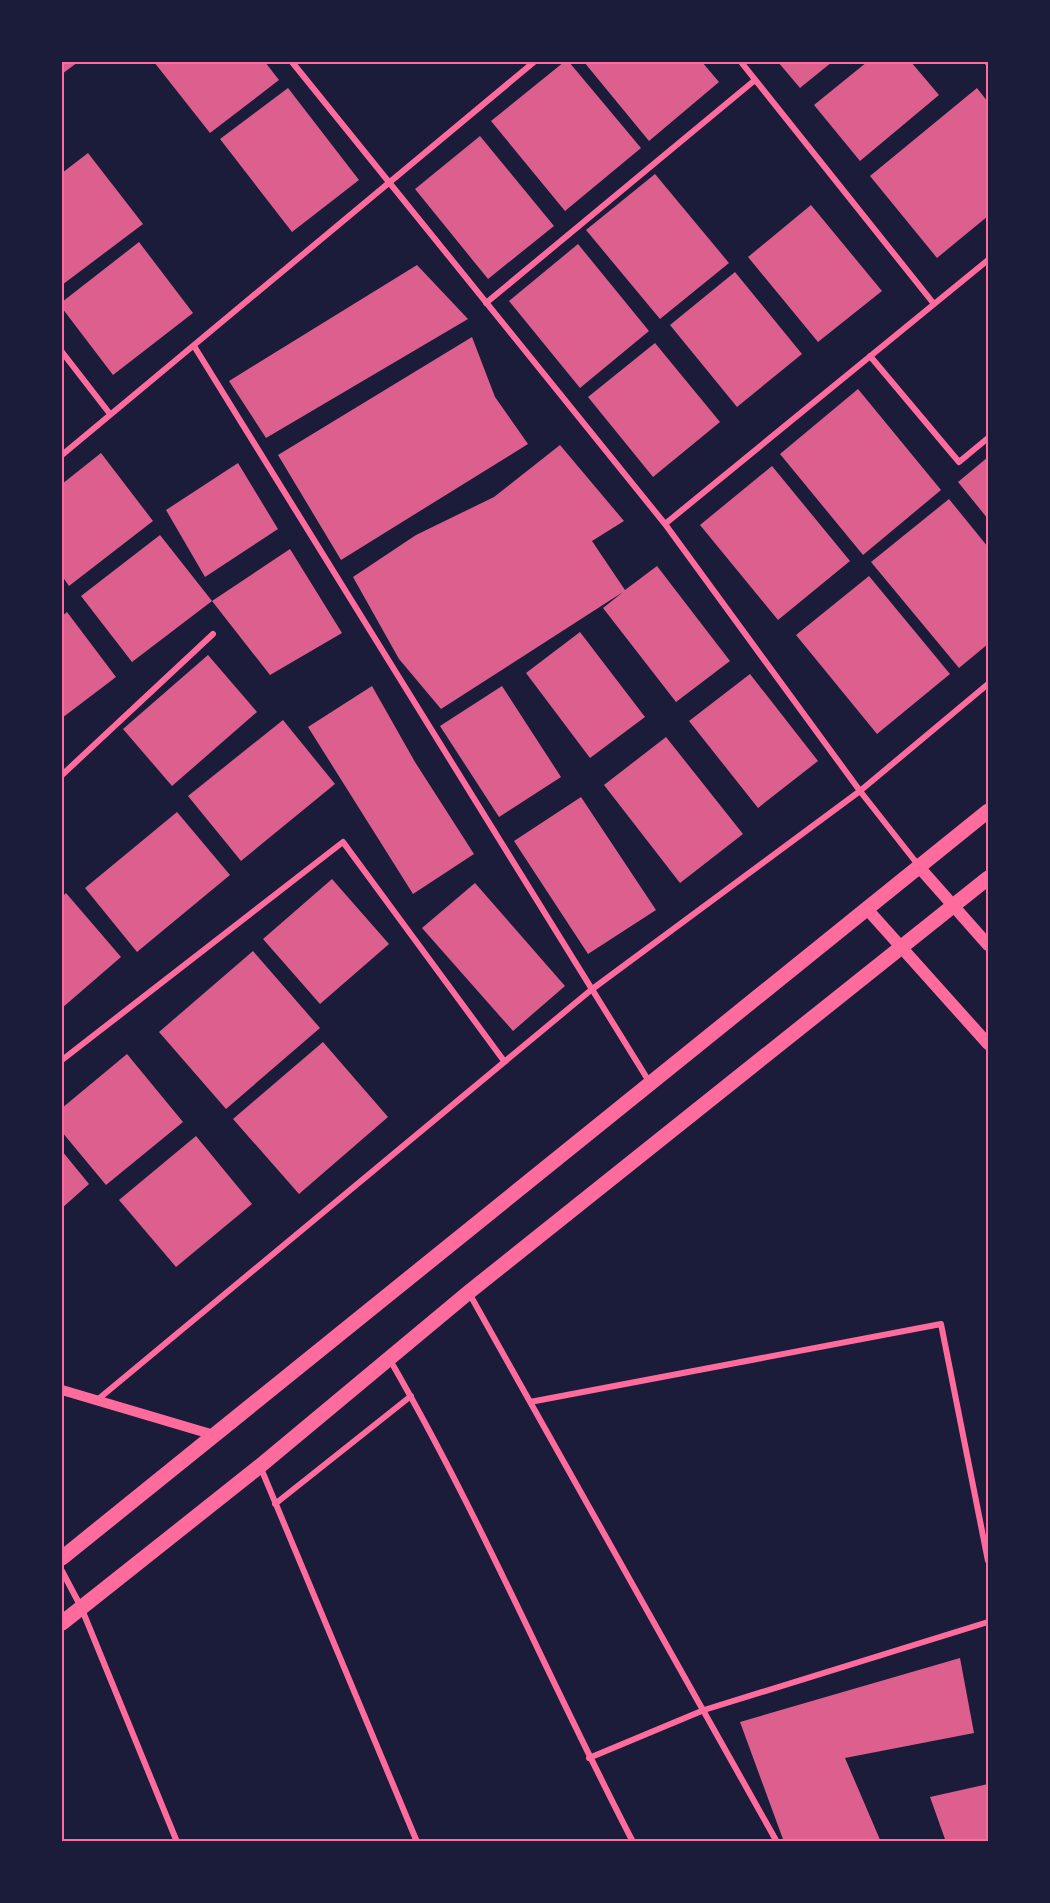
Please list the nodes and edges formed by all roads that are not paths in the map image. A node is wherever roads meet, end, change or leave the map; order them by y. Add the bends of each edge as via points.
1 (292, 62) edge
2 (534, 62) edge
3 (741, 62) edge
4 (755, 80) junction
5 (389, 183) junction
6 (988, 260) edge
7 (486, 303) junction
8 (934, 304) junction
9 (194, 346) junction
10 (62, 352) edge
11 (870, 356) junction
12 (110, 414) junction
13 (988, 438) edge
14 (62, 455) edge
15 (665, 524) junction
16 (213, 634) dead end
17 (988, 684) edge
18 (62, 775) edge
19 (860, 791) junction
20 (988, 811) edge
21 (919, 867) junction
22 (988, 878) edge
23 (955, 905) junction
24 (867, 909) junction
25 (988, 945) edge
26 (902, 947) junction
27 (591, 990) junction
28 (988, 1044) edge
29 (62, 1059) edge
30 (504, 1061) junction
31 (650, 1083) junction
32 (469, 1292) junction
33 (389, 1359) junction
34 (62, 1390) edge
35 (411, 1396) junction
36 (95, 1401) junction
37 (530, 1402) junction
38 (214, 1435) junction
39 (260, 1466) junction
40 (275, 1504) junction
41 (62, 1558) edge
42 (988, 1561) edge
43 (62, 1571) edge
44 (81, 1607) junction
45 (988, 1622) edge
46 (62, 1623) edge
47 (704, 1710) junction
48 (590, 1758) junction
49 (177, 1842) edge
50 (417, 1842) edge
51 (633, 1842) edge
52 (777, 1842) edge

1 - 5 street
2 - 5 street
3 - 4 street
4 - 7 street
4 - 8 street
5 - 7 street
5 - 9 street
6 - 8 street
7 - 15 street
8 - 11 street
9 - 12 street
9 - 27 street
10 - 12 street
11 - 13 street via 959,462
11 - 15 street
12 - 14 street
15 - 19 street
16 - 18 street
17 - 19 street
19 - 21 street
19 - 27 street
20 - 21 main road
21 - 23 main road
21 - 24 main road
22 - 23 main road
23 - 25 main road
23 - 26 main road
24 - 26 main road
24 - 31 main road
26 - 28 main road
26 - 32 main road
27 - 30 street
27 - 31 street
29 - 30 street via 343,842
30 - 36 street
31 - 38 main road
32 - 33 main road
32 - 37 street
33 - 35 street
33 - 39 main road
34 - 36 street
35 - 40 street
35 - 48 street via 443,1453
36 - 38 street
37 - 42 street via 941,1324
37 - 47 street
38 - 41 main road
39 - 40 street
39 - 44 main road
40 - 50 street
43 - 44 street
44 - 46 main road
44 - 49 street
45 - 47 street
47 - 48 street
47 - 52 street
48 - 51 street

